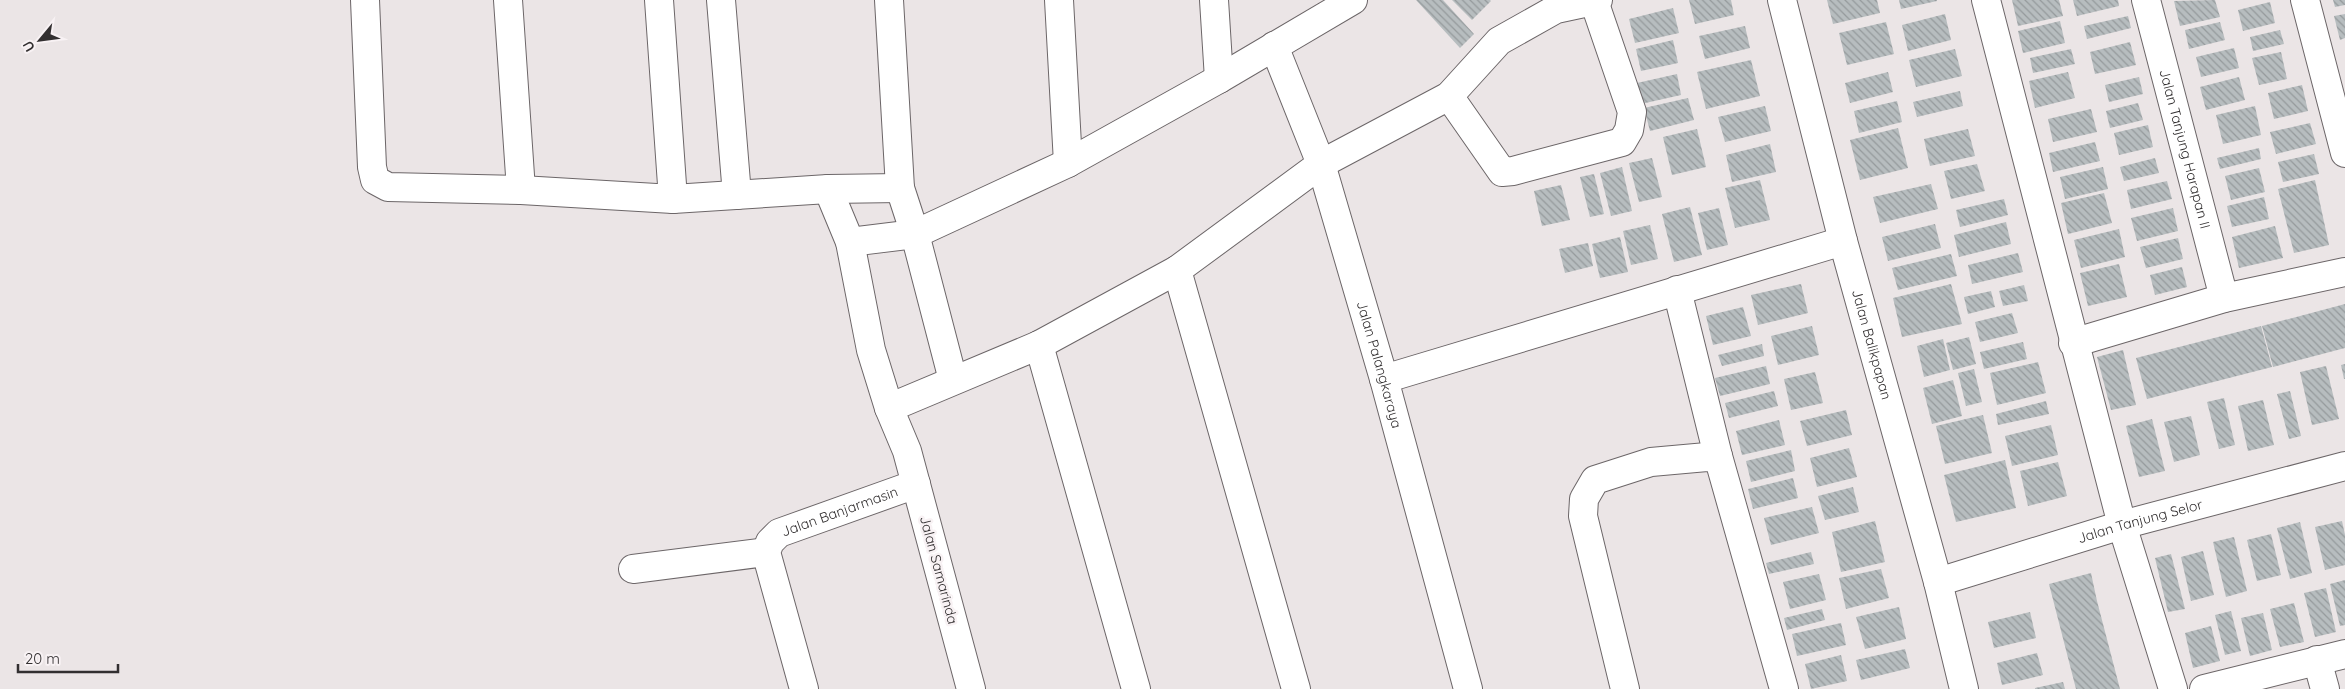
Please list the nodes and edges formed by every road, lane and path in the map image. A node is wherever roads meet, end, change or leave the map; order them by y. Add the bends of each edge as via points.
1 (365, 0) edge
2 (508, 0) edge
3 (659, 0) edge
4 (720, 0) edge
5 (889, 0) edge
6 (1059, 0) edge
7 (1214, 0) edge
8 (1353, 0) edge
9 (1782, 0) edge
10 (1986, 0) edge
11 (2146, 0) edge
12 (2305, 0) edge
13 (1596, 1) edge
14 (1274, 46) junction
15 (1218, 79) junction
16 (1449, 96) junction
17 (2345, 153) edge
18 (1068, 163) junction
19 (1321, 164) junction
20 (828, 188) junction
21 (900, 188) junction
22 (521, 190) junction
23 (737, 195) junction
24 (673, 199) junction
25 (914, 234) junction
26 (1843, 241) junction
27 (850, 242) junction
28 (1177, 270) junction
29 (2345, 272) edge
30 (1677, 290) junction
31 (2224, 298) junction
32 (2074, 344) junction
33 (1039, 345) junction
34 (953, 380) junction
35 (1384, 380) junction
36 (889, 408) junction
37 (1718, 456) junction
38 (2345, 466) edge
39 (916, 484) junction
40 (2122, 525) junction
41 (766, 552) junction
42 (633, 570) dead end
43 (1938, 582) junction
44 (2345, 654) edge
45 (2317, 660) junction
46 (804, 689) edge
47 (972, 689) edge
48 (1136, 689) edge
49 (1296, 689) edge
50 (1468, 689) edge
51 (1625, 689) edge
52 (1784, 689) edge
53 (1964, 689) edge
54 (2173, 689) edge
55 (2204, 689) edge
56 (2325, 689) edge

1 - 22 street via 375,180 388,188
2 - 22 street
3 - 24 street
4 - 23 street
5 - 21 street
6 - 18 street
7 - 15 street
8 - 14 street
9 - 26 street, Jalan Balikpapan
10 - 32 street
11 - 31 street, Jalan Tanjung Harapan II
12 - 17 street
13 - 16 street via 1556,9 1499,41
13 - 16 street via 1632,112 1629,130 1622,142 1502,172
14 - 15 street
14 - 19 street, Jalan Palangkaraya
15 - 18 street
16 - 19 street
18 - 25 street
19 - 28 street
19 - 35 street, Jalan Palangkaraya
20 - 21 street
20 - 23 street
20 - 27 street, Jalan Samarinda
21 - 25 street
22 - 24 street
23 - 24 street
25 - 27 street
25 - 34 street
26 - 30 street
26 - 43 street, Jalan Balikpapan
27 - 36 street, Jalan Samarinda via 871,350
28 - 33 street
28 - 49 street
29 - 31 street
30 - 35 street
30 - 37 street
31 - 32 street
32 - 40 street
33 - 34 street
33 - 48 street
34 - 36 street
35 - 50 street, Jalan Palangkaraya
36 - 39 street, Jalan Samarinda via 907,451
37 - 51 street via 1651,462 1595,480 1584,499 1583,516
37 - 52 street
38 - 40 street, Jalan Tanjung Selor
39 - 41 street, Jalan Banjarmasin via 779,533
39 - 47 street, Jalan Samarinda
40 - 43 street, Jalan Tanjung Selor
40 - 54 street
41 - 42 street
41 - 46 street
43 - 53 street, Jalan Balikpapan
44 - 45 street
45 - 55 street
45 - 56 street

